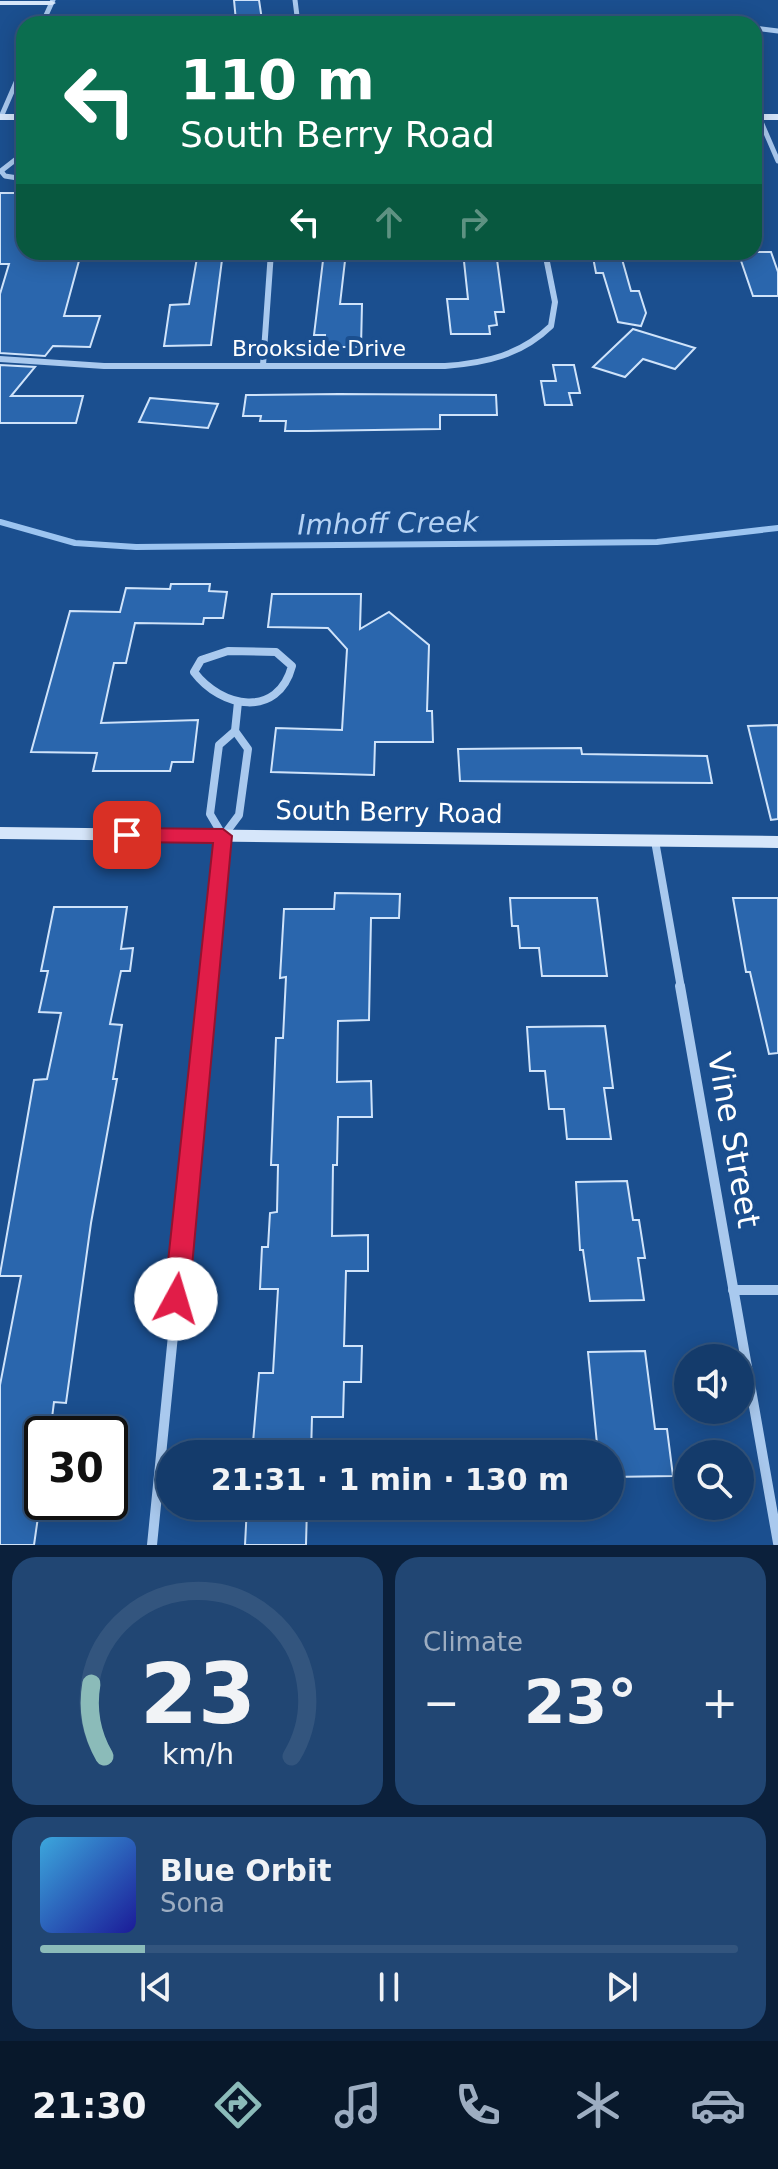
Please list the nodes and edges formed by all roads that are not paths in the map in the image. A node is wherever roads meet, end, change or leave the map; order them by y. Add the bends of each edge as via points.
1 (52, 2) edge
2 (0, 3) edge
3 (16, 82) edge
4 (0, 117) edge
5 (762, 129) edge
6 (16, 159) edge
7 (778, 161) edge
8 (16, 178) edge
9 (270, 260) edge
10 (547, 260) edge
11 (0, 359) edge
12 (263, 365) junction
13 (238, 702) junction
14 (235, 731) junction
15 (0, 833) edge
16 (223, 836) junction
17 (655, 841) junction
18 (778, 842) edge
19 (733, 1290) junction
20 (778, 1290) edge
21 (778, 1543) edge
22 (152, 1545) edge

1 - 2 street
3 - 4 street
5 - 7 street
6 - 8 street via 1,171
9 - 12 street
10 - 12 street, Brookside Drive via 555,302 551,326 508,356 445,366
11 - 12 street, Brookside Drive via 104,366
13 - 13 street via 285,688 292,666 286,657 228,651 201,660 194,672 200,684 220,699
13 - 14 street
14 - 16 street via 248,749 239,815
14 - 16 street via 219,745 210,814
15 - 16 street, South Berry Road
16 - 17 street, South Berry Road
16 - 22 street
17 - 18 street, South Berry Road
17 - 19 street, Vine Street
19 - 20 street
19 - 21 street, Vine Street

